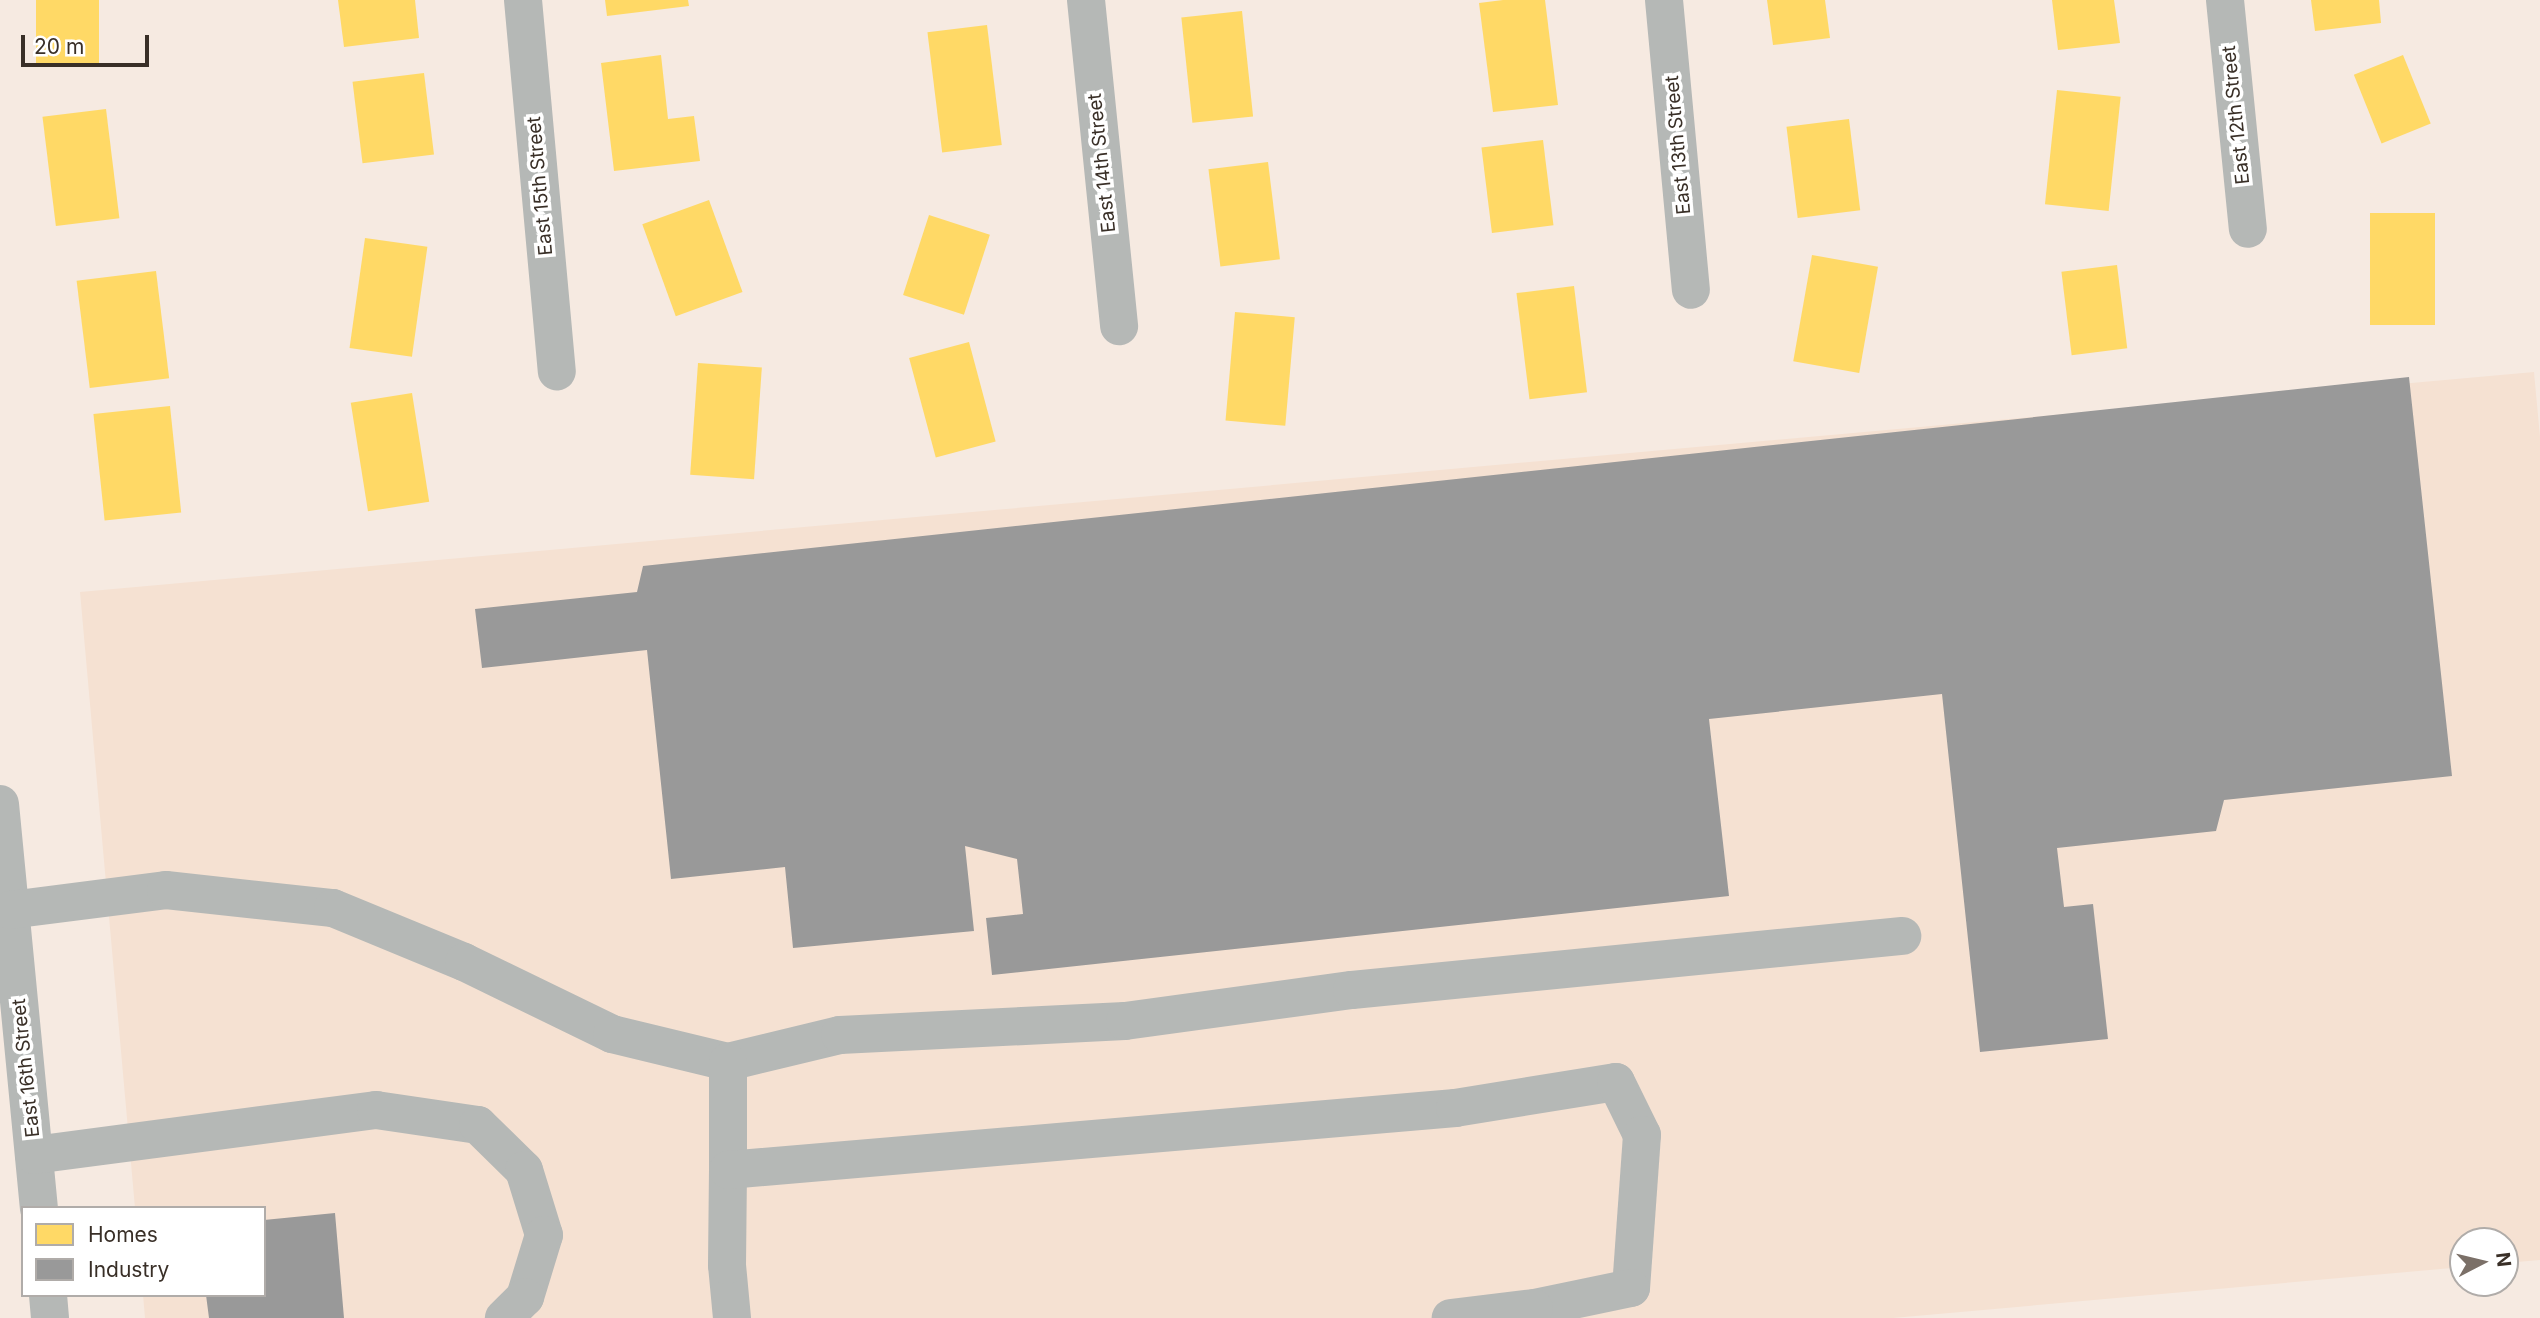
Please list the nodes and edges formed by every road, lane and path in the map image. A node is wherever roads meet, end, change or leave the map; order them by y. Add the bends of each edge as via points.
1 (523, 0) edge
2 (1086, 0) edge
3 (1664, 0) edge
4 (2225, 0) edge
5 (2248, 229) dead end
6 (1691, 290) dead end
7 (1119, 326) dead end
8 (557, 371) dead end
9 (0, 804) edge
10 (10, 910) junction
11 (1902, 936) dead end
12 (728, 1062) junction
13 (34, 1155) junction
14 (727, 1170) junction
15 (39, 1206) edge
16 (48, 1297) edge
17 (50, 1318) edge
18 (504, 1318) edge
19 (732, 1318) edge
20 (1451, 1318) edge

1 - 8 street, East 15th Street
2 - 7 street, East 14th Street
3 - 6 street, East 13th Street
4 - 5 street, East 12th Street
9 - 10 street, East 16th Street
10 - 12 street via 166,890 333,908 464,962 612,1034
10 - 13 street, East 16th Street
11 - 12 street via 1352,990 1125,1021 839,1035
12 - 14 street
13 - 15 street, East 16th Street
13 - 18 street via 376,1110 478,1125 524,1170 544,1235 525,1297
14 - 19 street
14 - 20 street via 1455,1108 1616,1082 1642,1135 1631,1288 1534,1308
16 - 17 street

